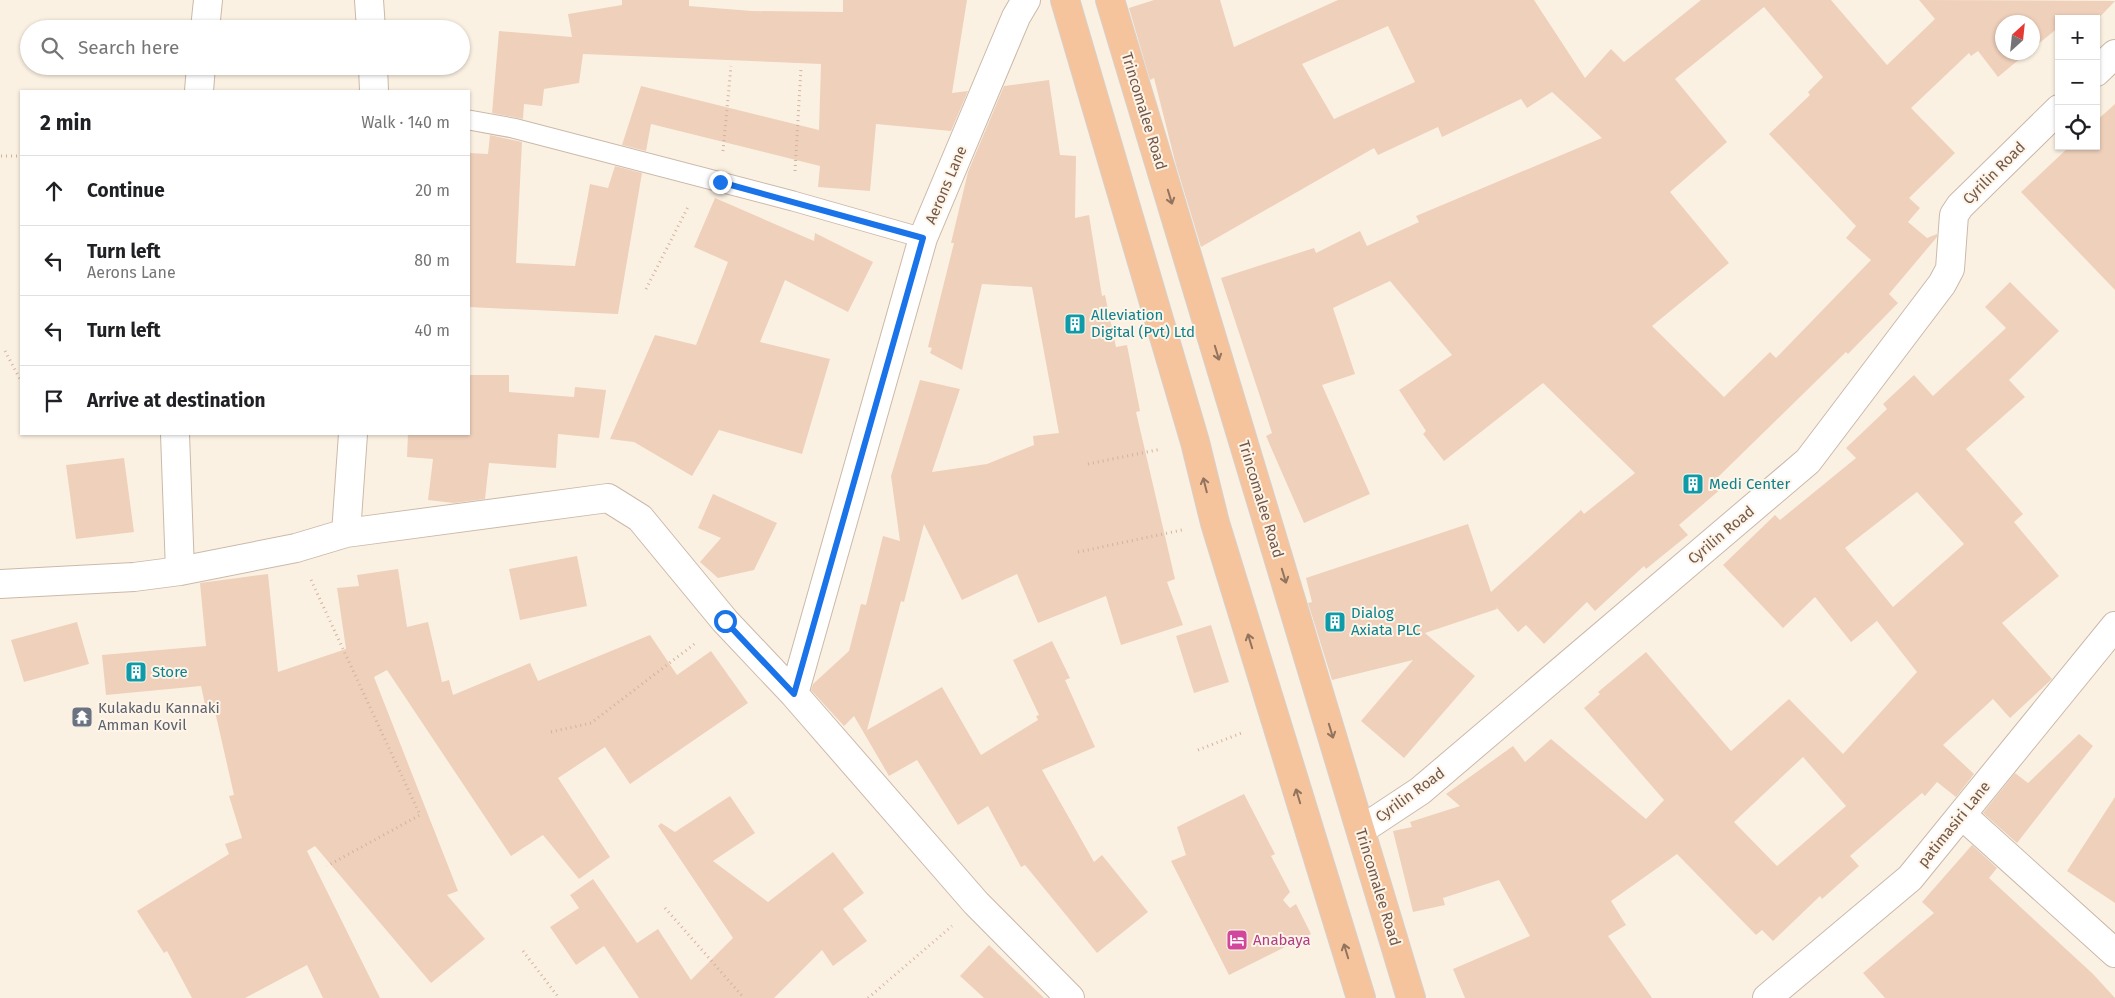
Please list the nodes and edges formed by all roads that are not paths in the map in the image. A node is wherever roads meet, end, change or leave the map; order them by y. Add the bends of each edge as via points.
1 (208, 0) edge
2 (369, 0) edge
3 (1026, 0) edge
4 (1065, 0) edge
5 (1110, 0) edge
6 (206, 20) edge
7 (370, 20) edge
8 (2115, 54) edge
9 (2100, 68) edge
10 (200, 75) edge
11 (373, 75) edge
12 (198, 90) edge
13 (374, 90) edge
14 (2055, 113) edge
15 (470, 120) edge
16 (923, 238) junction
17 (175, 435) edge
18 (353, 435) edge
19 (346, 533) junction
20 (180, 571) junction
21 (0, 584) edge
22 (2115, 626) edge
23 (794, 694) junction
24 (1962, 815) junction
25 (1361, 830) junction
26 (2115, 953) edge
27 (1070, 998) edge
28 (1361, 998) edge
29 (1411, 998) edge
30 (1768, 998) edge

1 - 6 street
2 - 7 street
3 - 16 street, Aerons Lane
28 -> 4 highway via 1215,523 1195,442
5 -> 25 highway, Trincomalee Road
8 - 9 street
10 - 12 street
11 - 13 street
14 - 25 street, Cyrilin Road via 1960,206 1954,216 1950,269 1942,284 1808,461 1420,791
15 - 16 lane via 512,128 794,201
16 - 23 street, Aerons Lane
17 - 20 street
18 - 19 street
19 - 20 street via 296,548
19 - 23 street via 608,498 640,518 725,621
20 - 21 street via 134,577
22 - 24 street, patimasiri Lane
23 - 27 street via 976,903
24 - 26 street
24 - 30 street, patimasiri Lane via 1910,878
25 - 29 highway, Trincomalee Road

